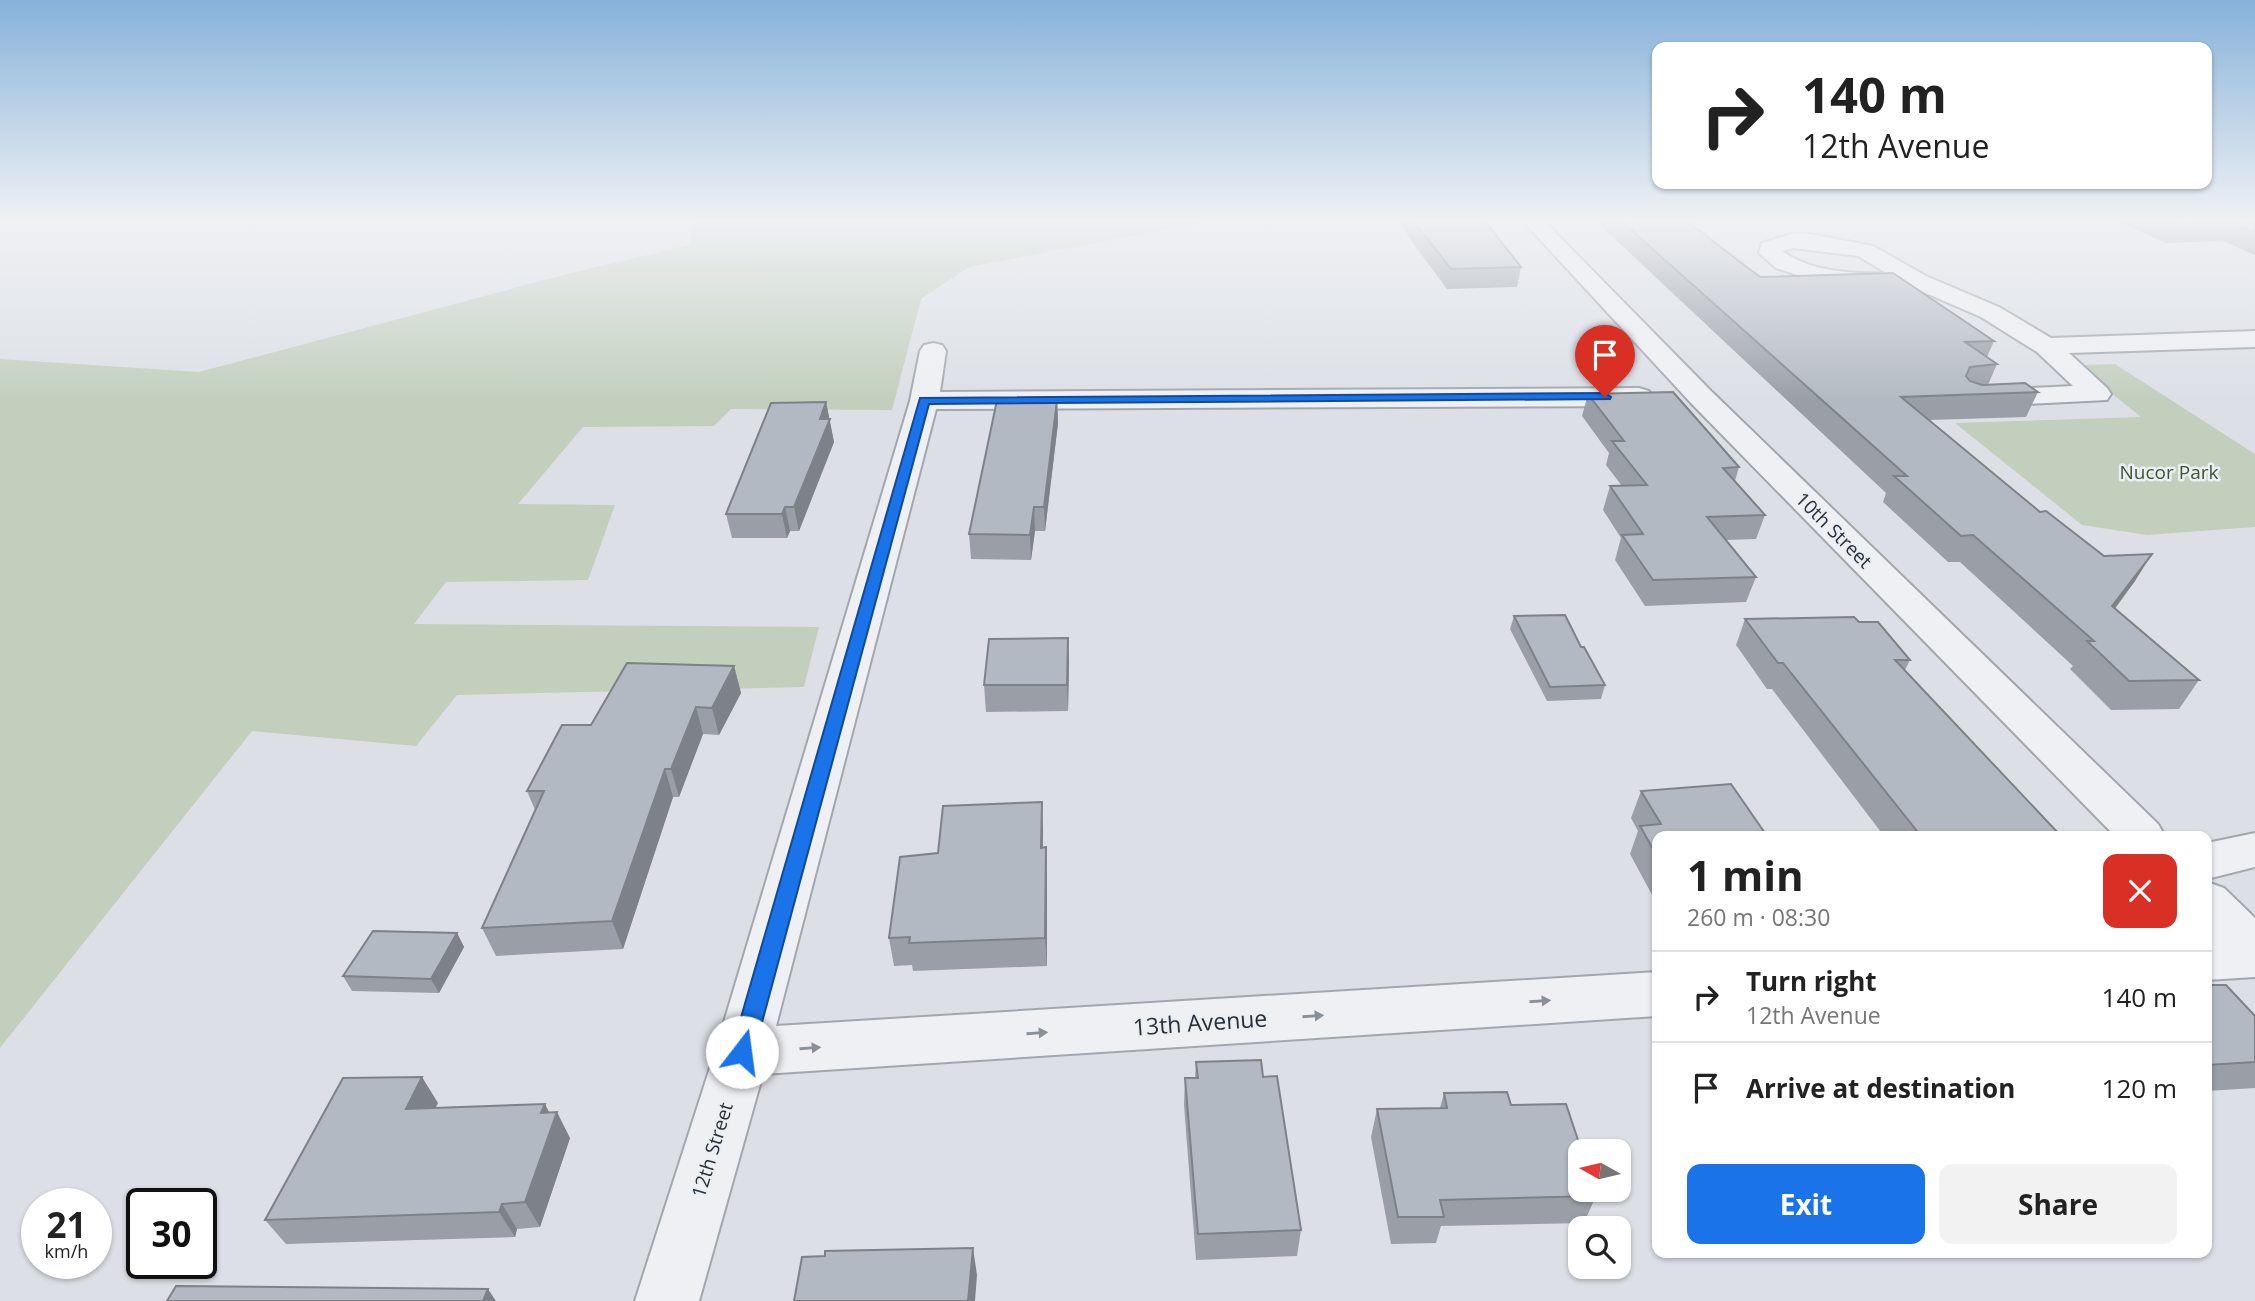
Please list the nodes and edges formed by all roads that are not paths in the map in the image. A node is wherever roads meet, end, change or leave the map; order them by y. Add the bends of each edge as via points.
1 (1589, 280) edge
2 (1859, 280) edge
3 (1918, 281) joint
4 (2255, 339) edge
5 (2046, 346) junction
6 (933, 351) dead end
7 (1700, 397) junction
8 (1971, 398) edge
9 (924, 401) junction
10 (2137, 831) edge
11 (2255, 850) edge
12 (2212, 860) edge
13 (2212, 906) edge
14 (2255, 950) edge
15 (2255, 956) edge
16 (2212, 959) edge
17 (1652, 994) edge
18 (742, 1052) junction
19 (667, 1301) edge

1 - 7 street, 10th Street
2 - 3 street
3 - 5 street via 1990,312
4 - 5 street
5 - 8 street via 2097,394
6 - 9 street, 12th Street
7 - 9 street
7 - 10 street, 10th Street
9 - 18 street, 12th Street
11 - 12 street
13 - 14 street
15 - 16 street
18 -> 17 street, 13th Avenue
18 - 19 street, 12th Street

